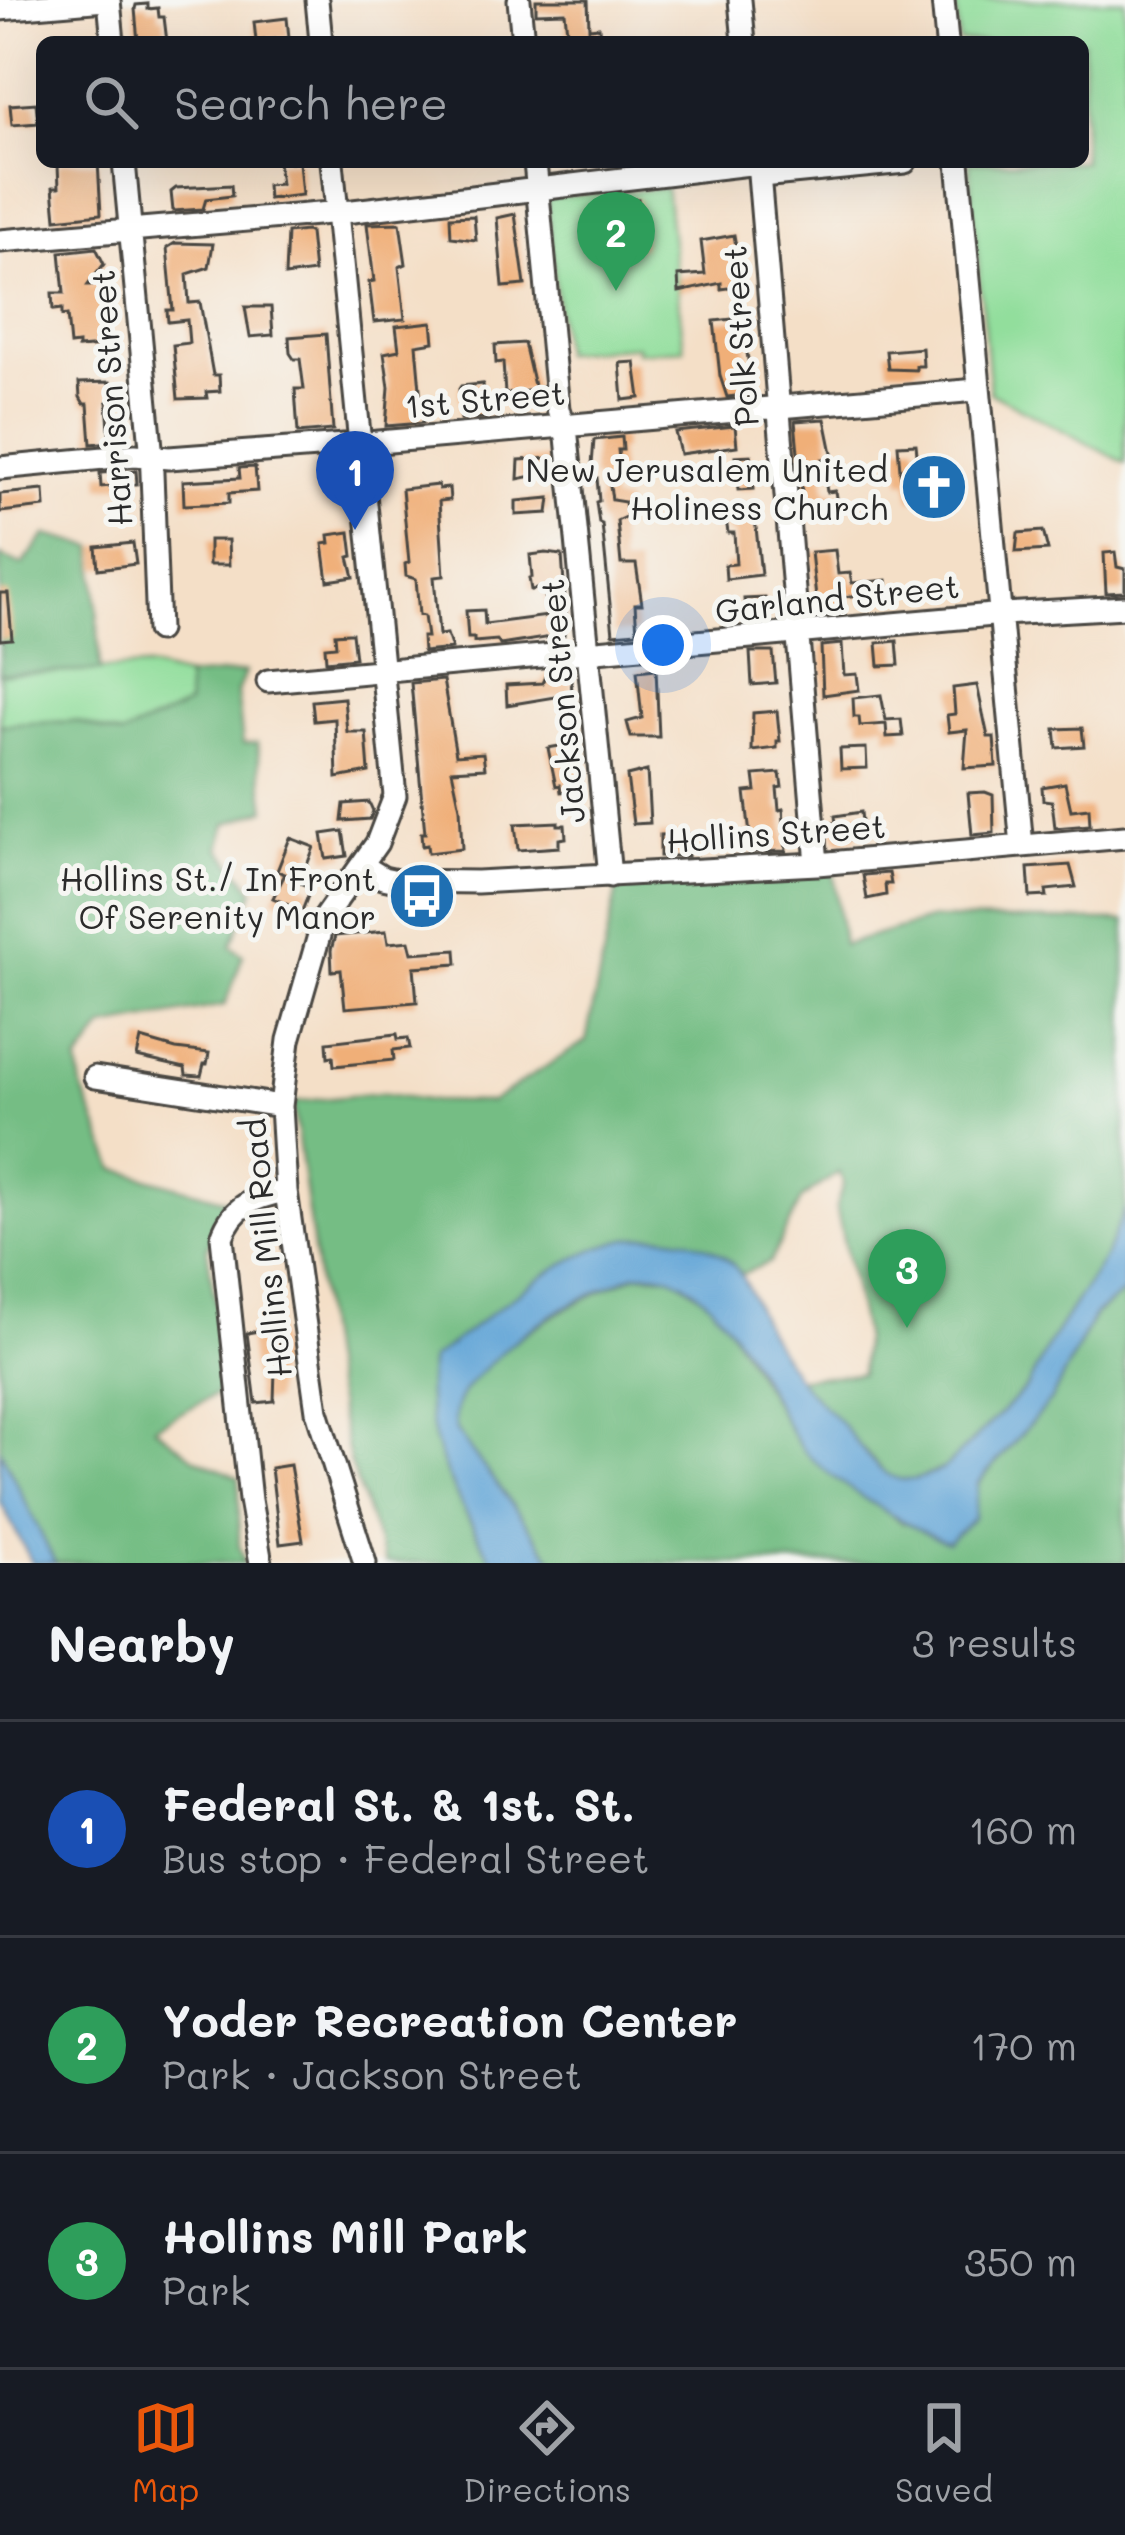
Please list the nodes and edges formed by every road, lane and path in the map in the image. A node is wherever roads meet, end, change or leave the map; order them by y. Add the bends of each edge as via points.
1 (107, 0) edge
2 (317, 0) edge
3 (519, 0) edge
4 (740, 0) edge
5 (943, 0) edge
6 (0, 9) edge
7 (112, 36) edge
8 (320, 36) edge
9 (522, 36) edge
10 (743, 36) edge
11 (946, 36) edge
12 (125, 168) edge
13 (332, 168) edge
14 (536, 168) edge
15 (750, 168) edge
16 (759, 168) edge
17 (958, 168) edge
18 (538, 191) junction
19 (336, 212) junction
20 (131, 230) junction
21 (0, 241) edge
22 (977, 390) junction
23 (777, 404) junction
24 (563, 424) junction
25 (361, 443) junction
26 (151, 457) junction
27 (0, 468) edge
28 (1125, 607) edge
29 (1003, 614) junction
30 (158, 630) dead end
31 (796, 635) junction
32 (590, 653) junction
33 (382, 673) junction
34 (268, 680) dead end
35 (1125, 837) edge
36 (1022, 846) junction
37 (817, 864) junction
38 (362, 865) junction
39 (610, 876) junction
40 (94, 1078) dead end
41 (280, 1106) junction
42 (286, 1191) junction
43 (261, 1563) edge
44 (365, 1563) edge

1 - 6 street
1 - 7 street
2 - 8 street
3 - 9 street
4 - 10 street
5 - 11 street
12 - 20 street, Harrison Street
13 - 19 street, Hollins Mill Road
14 - 18 street, Jackson Street
15 - 18 street
16 - 23 street, Polk Street
17 - 22 street
18 - 19 street
18 - 24 street, Jackson Street
19 - 20 street
19 - 25 street, Hollins Mill Road
20 - 21 street
20 - 26 street, Harrison Street
22 - 23 street, 1st Street
22 - 29 street
23 - 24 street, 1st Street
23 - 31 street, Polk Street
24 - 25 street, 1st Street
24 - 32 street, Jackson Street
25 - 26 street, 1st Street
25 - 33 street, Hollins Mill Road
26 - 27 street, 1st Street
26 - 30 street, Harrison Street
28 - 29 street, Garland Street
29 - 31 street, Garland Street
29 - 36 street
31 - 32 street, Garland Street
31 - 37 street, Polk Street
32 - 33 street, Garland Street
32 - 39 street, Jackson Street
33 - 34 street, Garland Street
33 - 38 street, Hollins Mill Road via 394,796
35 - 36 street, Hollins Street
36 - 37 street, Hollins Street
37 - 39 street, Hollins Street
38 - 39 street, Hollins Street via 415,883
38 - 41 street, Hollins Mill Road via 324,919 313,951
40 - 41 street
41 - 42 street, Hollins Mill Road
42 - 43 street via 238,1208 222,1237
42 - 44 street, Hollins Mill Road via 316,1412

